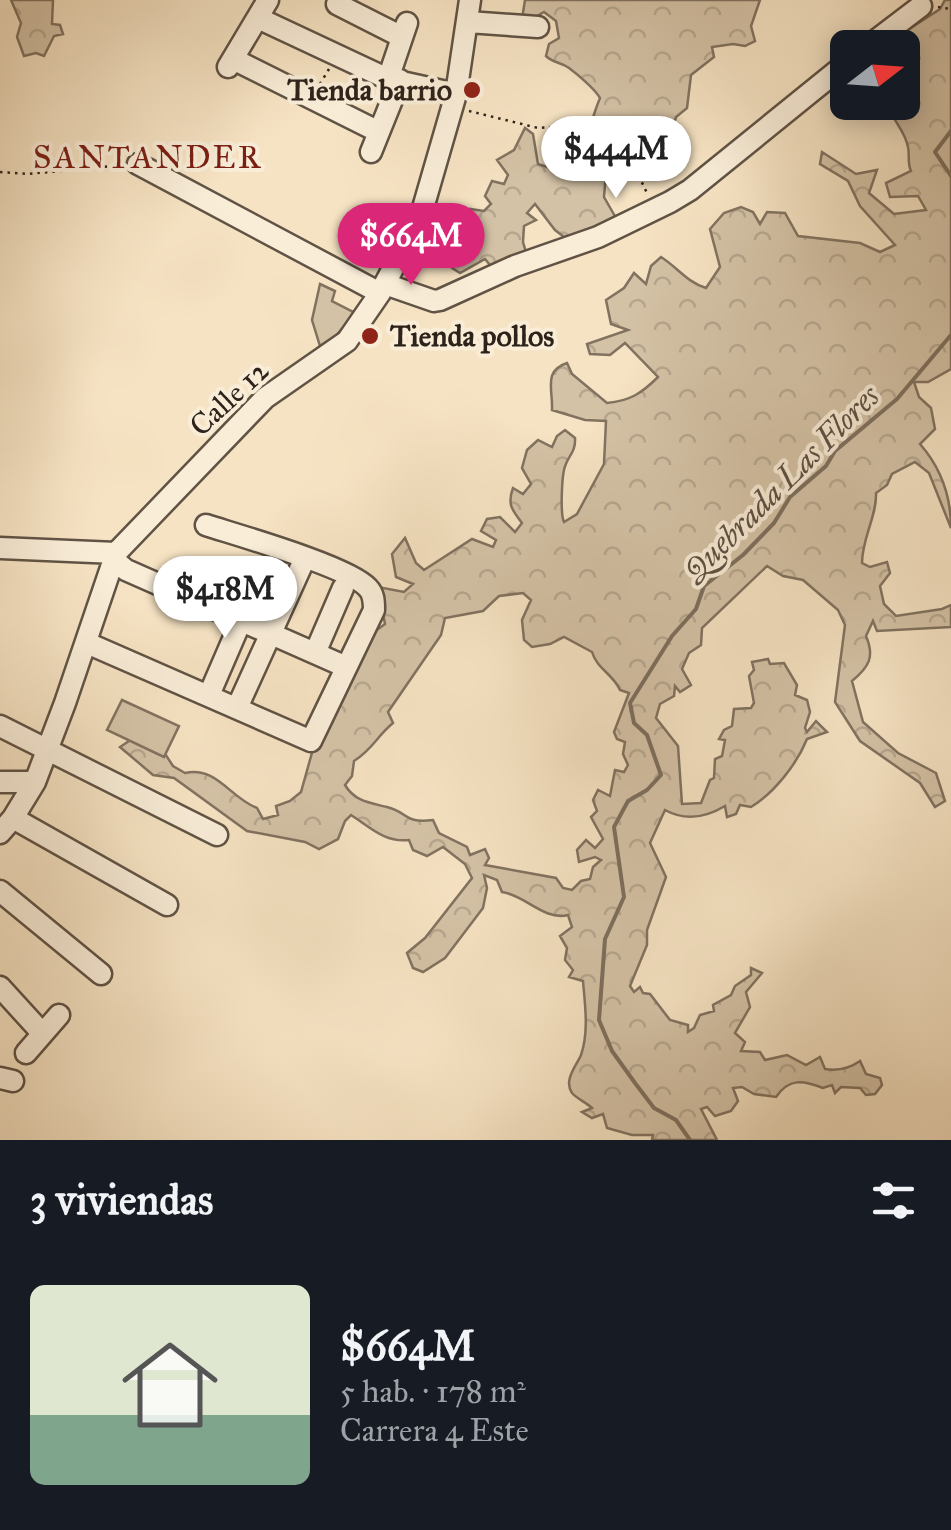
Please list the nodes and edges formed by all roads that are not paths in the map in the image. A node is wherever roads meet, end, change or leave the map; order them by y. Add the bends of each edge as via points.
1 (470, 0) edge
2 (337, 4) dead end
3 (922, 6) dead end
4 (263, 9) edge
5 (468, 22) junction
6 (538, 26) dead end
7 (890, 30) edge
8 (830, 77) edge
9 (394, 80) junction
10 (455, 100) junction
11 (138, 164) road end
12 (382, 288) junction
13 (206, 525) dead end
14 (0, 548) edge
15 (115, 557) junction
16 (305, 558) junction
17 (343, 588) dead end
18 (241, 621) junction
19 (270, 634) junction
20 (87, 643) junction
21 (315, 653) junction
22 (344, 666) junction
23 (208, 695) junction
24 (237, 708) junction
25 (0, 726) edge
26 (47, 751) junction
27 (0, 782) edge
28 (34, 782) junction
29 (7, 825) edge
30 (217, 836) dead end
31 (0, 891) edge
32 (166, 905) dead end
33 (101, 974) dead end
34 (0, 988) edge
35 (59, 1015) dead end
36 (42, 1033) junction
37 (26, 1053) dead end

1 - 5 street, Calle 12
2 - 9 street via 405,30
3 - 7 street
4 - 9 street via 337,56
4 - 9 street via 230,64 311,98 375,142
5 - 6 street
5 - 10 street, Calle 12
8 - 12 street via 656,210 440,300
9 - 10 street
10 - 12 street, Calle 12 via 421,215
11 - 12 street
12 - 15 street, Calle 12 via 348,341 265,398
13 - 16 street
14 - 15 street
15 - 18 street via 126,570
15 - 20 street, Calle 12
16 - 19 street
16 - 22 street via 360,582 374,600
17 - 21 street
18 - 19 street
18 - 23 street
19 - 21 street
19 - 24 street
20 - 23 street
20 - 26 street, Calle 12
21 - 22 street
22 - 24 street via 310,741
23 - 24 street
25 - 26 street
26 - 28 street, Calle 12
26 - 30 street
27 - 28 street
28 - 29 street, Calle 12
29 - 32 street
31 - 33 street
34 - 36 street
35 - 36 street
36 - 37 street

